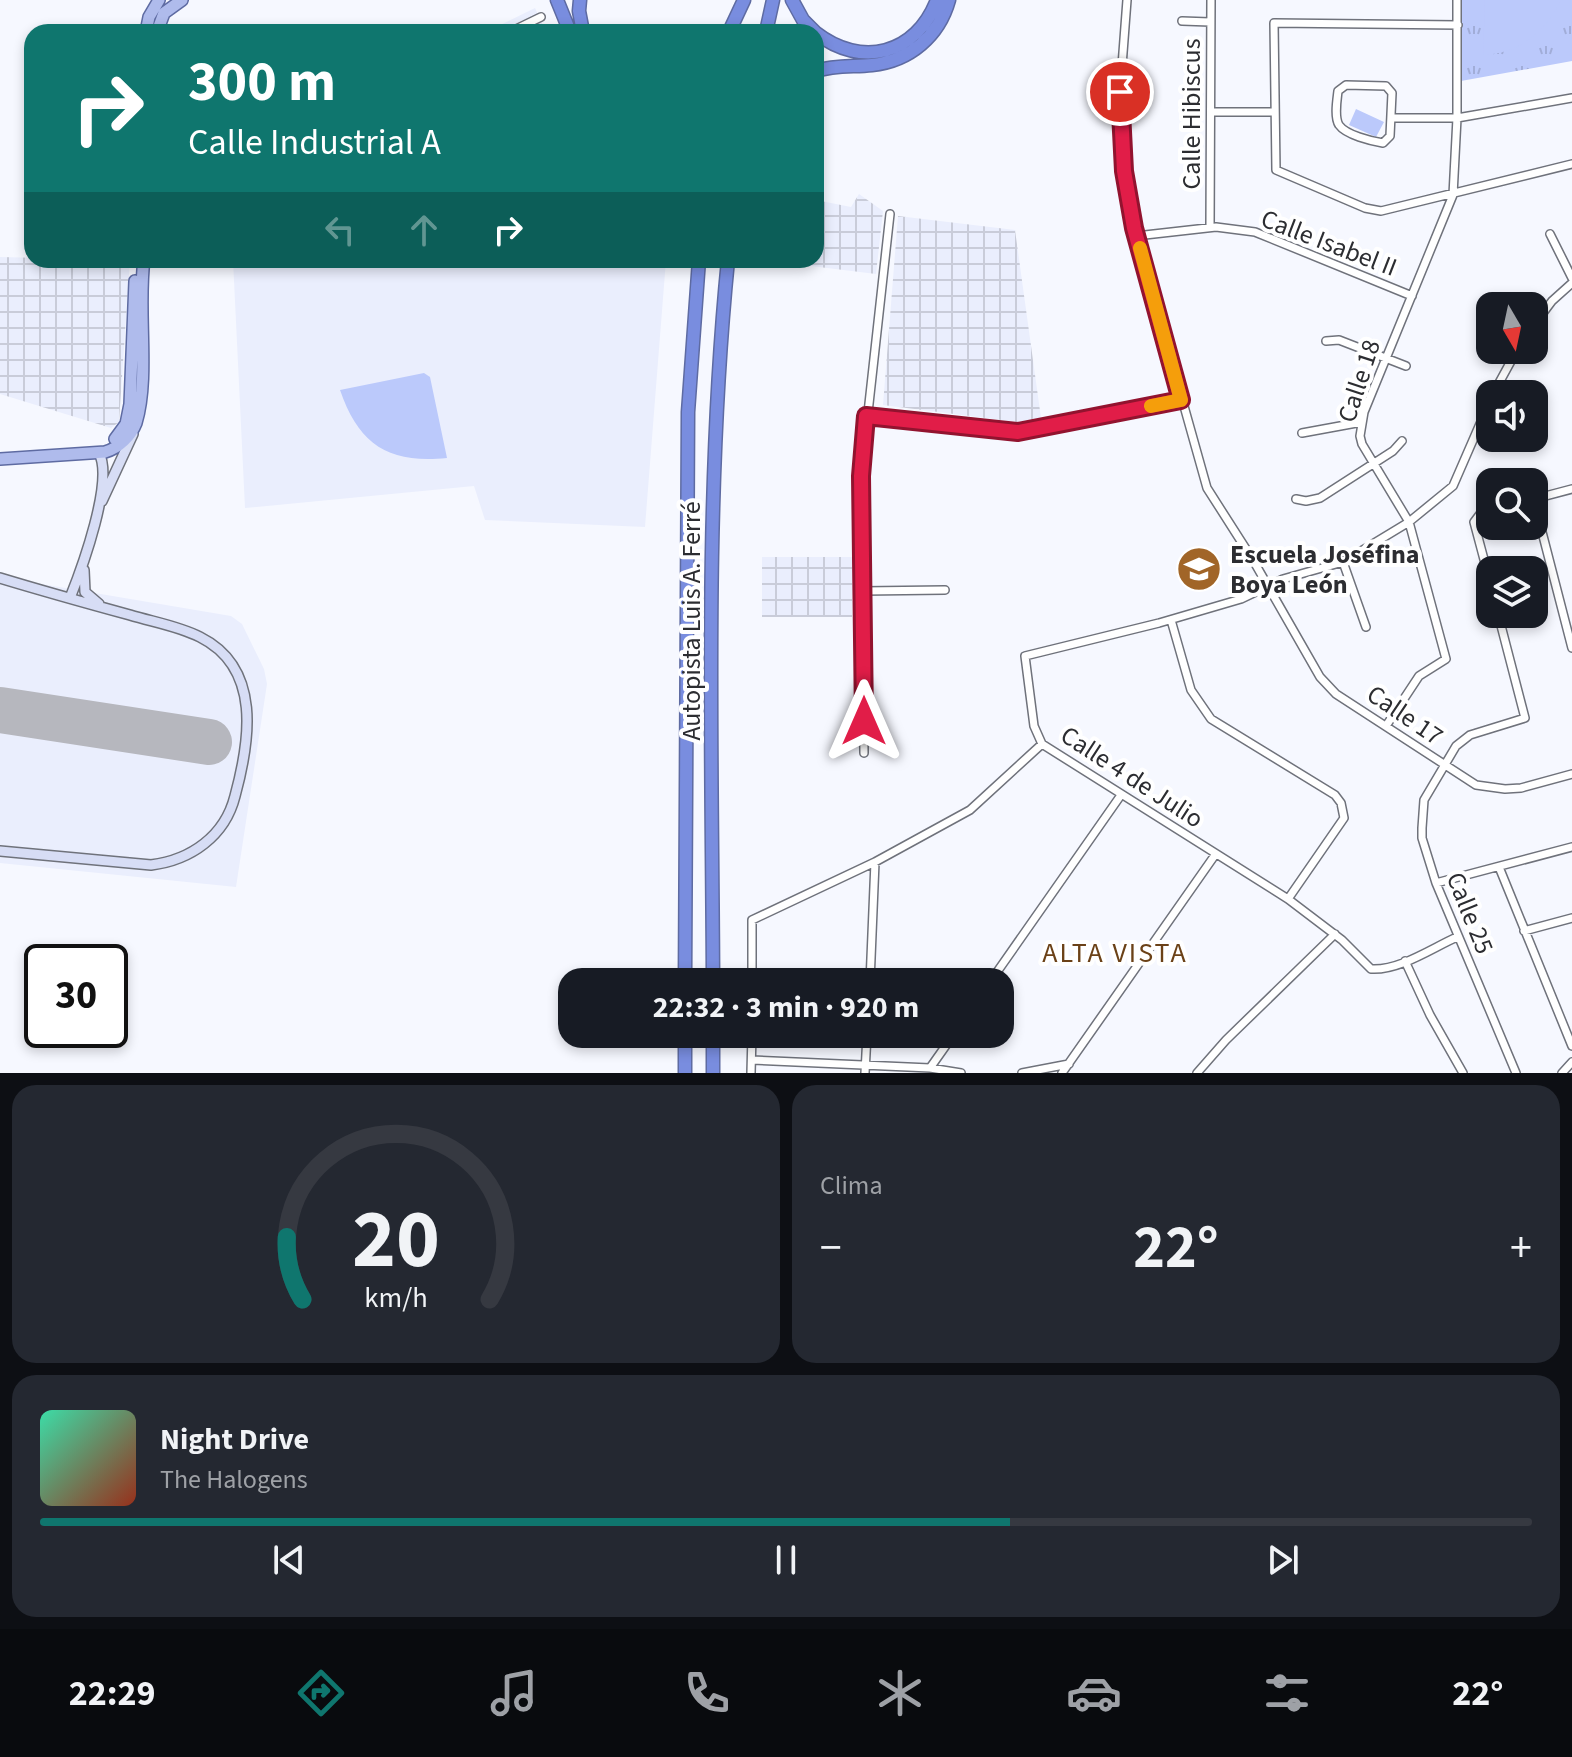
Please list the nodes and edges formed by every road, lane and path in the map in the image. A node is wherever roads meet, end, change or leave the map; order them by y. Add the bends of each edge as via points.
1 (159, 0) edge
2 (182, 0) edge
3 (557, 0) edge
4 (580, 0) edge
5 (744, 0) edge
6 (773, 0) edge
7 (792, 0) edge
8 (937, 0) edge
9 (949, 0) edge
10 (1127, 0) edge
11 (1211, 0) edge
12 (1457, 0) edge
13 (541, 17) dead end
14 (1182, 21) dead end
15 (1210, 22) junction
16 (148, 24) edge
17 (160, 24) edge
18 (527, 24) edge
19 (567, 24) edge
20 (581, 24) edge
21 (733, 24) edge
22 (739, 24) edge
23 (768, 24) edge
24 (807, 24) edge
25 (1458, 25) junction
26 (824, 38) edge
27 (824, 69) edge
28 (1572, 98) edge
29 (1211, 112) junction
30 (1275, 112) junction
31 (1391, 118) junction
32 (1457, 118) junction
33 (1572, 164) edge
34 (1453, 195) junction
35 (890, 214) dead end
36 (1210, 227) junction
37 (1550, 234) dead end
38 (1136, 236) junction
39 (137, 268) edge
40 (144, 268) edge
41 (698, 268) edge
42 (727, 268) edge
43 (1572, 281) edge
44 (1412, 296) junction
45 (1548, 306) edge
46 (1326, 341) dead end
47 (1386, 358) junction
48 (1406, 366) dead end
49 (1181, 400) junction
50 (866, 416) junction
51 (1362, 422) junction
52 (134, 426) junction
53 (1302, 433) dead end
54 (1476, 433) edge
55 (1402, 441) dead end
56 (99, 453) junction
57 (0, 459) edge
58 (1373, 464) junction
59 (1572, 489) edge
60 (1548, 496) edge
61 (1296, 499) dead end
62 (98, 507) junction
63 (1409, 522) junction
64 (1544, 540) edge
65 (85, 560) junction
66 (1343, 562) junction
67 (0, 578) edge
68 (1269, 587) junction
69 (945, 590) dead end
70 (863, 591) junction
71 (70, 598) junction
72 (109, 609) junction
73 (1171, 620) junction
74 (1366, 627) dead end
75 (1502, 628) edge
76 (1572, 648) edge
77 (1386, 726) junction
78 (1042, 744) junction
79 (864, 753) dead end
80 (1445, 766) junction
81 (1572, 774) edge
82 (1121, 795) junction
83 (1572, 847) edge
84 (0, 851) edge
85 (1215, 855) junction
86 (875, 862) junction
87 (1499, 867) junction
88 (1436, 883) junction
89 (1288, 899) junction
90 (1572, 918) edge
91 (1524, 931) junction
92 (1335, 934) junction
93 (1457, 937) junction
94 (1405, 961) junction
95 (685, 968) edge
96 (713, 968) edge
97 (752, 968) edge
98 (871, 968) edge
99 (1000, 968) edge
100 (1572, 1046) edge
101 (685, 1048) edge
102 (713, 1048) edge
103 (752, 1048) edge
104 (866, 1048) edge
105 (944, 1048) edge
106 (752, 1060) junction
107 (1572, 1062) edge
108 (1069, 1064) junction
109 (930, 1068) junction
110 (865, 1070) edge
111 (685, 1073) edge
112 (713, 1073) edge
113 (751, 1073) edge
114 (961, 1073) edge
115 (1022, 1073) edge
116 (1062, 1073) edge
117 (1197, 1073) edge
118 (1463, 1073) edge
119 (1516, 1073) edge
120 (1562, 1073) edge

1 - 16 main road
2 - 17 main road via 164,13
3 - 19 highway
4 - 20 highway
5 - 21 highway
5 - 22 highway
6 - 23 highway
7 - 24 highway
8 - 26 highway via 918,31 894,48 862,53
9 - 27 highway via 932,35 908,54 888,62
10 - 38 street, Calle 17 via 1120,92 1124,171
11 - 15 street, Calle Hibiscus
12 - 25 street, Calle 18
13 - 18 street
14 - 15 street
15 - 29 street, Calle Hibiscus
25 - 30 street via 1274,23
25 - 32 street, Calle 18
28 - 32 street
29 - 30 street
29 - 36 street, Calle Hibiscus
30 - 34 street via 1275,164 1281,174 1381,211
31 - 31 street via 1392,93 1386,86 1346,85 1338,91 1340,127 1383,143 1390,136
31 - 32 street
32 - 34 street, Calle 18
33 - 34 street
34 - 44 street, Calle 18
35 - 50 street
36 - 38 street, Calle Isabel II
36 - 44 street, Calle Isabel II via 1255,232
37 - 43 street
38 - 49 street, Calle 17
39 - 56 main road via 128,417 123,430
40 - 52 main road
41 - 95 highway, Autopista Luis A. Ferré via 686,500
42 - 96 highway, Autopista Luis A. Ferré via 712,544
43 - 45 street
44 - 47 street, Calle 18
46 - 47 street via 1339,340
47 - 48 street
47 - 51 street, Calle 18
49 - 50 street via 1018,432
49 - 68 street, Calle 17 via 1207,488
50 - 70 street
51 - 53 street
51 - 58 street, Calle 18 via 1362,444
52 - 56 main road via 119,445
52 - 62 main road
54 - 63 street, Calle 4 de Julio via 1453,486
55 - 58 street
56 - 57 main road
56 - 62 main road via 103,472
58 - 61 street via 1320,498
58 - 63 street, Calle 18
59 - 60 street
62 - 65 main road
63 - 66 street, Calle 4 de Julio
63 - 77 street, Calle 18 via 1446,659 1419,676
64 - 76 street
65 - 71 main road
65 - 72 main road via 85,592
66 - 68 street, Calle 4 de Julio
66 - 74 street
67 - 71 main road
68 - 73 street, Calle 4 de Julio
68 - 77 street, Calle 17 via 1320,677 1336,694
69 - 70 street
70 - 79 street
71 - 72 main road
72 - 84 main road via 199,637 236,672 248,722 229,814 201,847 162,863
73 - 78 street, Calle 4 de Julio via 1025,656 1034,726
73 - 89 street via 1191,690 1211,719 1341,803 1344,818
75 - 80 street, Calle 25 via 1525,718 1470,735
77 - 80 street, Calle 17
78 - 82 street, Calle 4 de Julio
78 - 86 street via 970,810
80 - 81 street, Calle 17 via 1476,785 1505,789
80 - 88 street, Calle 25 via 1424,800 1422,838
82 - 85 street, Calle 4 de Julio
82 - 99 street
83 - 87 street
85 - 89 street, Calle 4 de Julio
85 - 108 street
86 - 97 street via 752,920
86 - 98 street
87 - 88 street
87 - 91 street
88 - 93 street, Calle 25
89 - 92 street, Calle 4 de Julio
90 - 91 street
91 - 100 street
92 - 94 street, Calle 4 de Julio via 1371,969
92 - 117 street
93 - 94 street
93 - 119 street, Calle 25
94 - 118 street
101 - 111 highway
102 - 112 highway
103 - 106 street
104 - 110 street
105 - 109 street
106 - 110 street
106 - 113 street
107 - 120 street
108 - 115 street
108 - 116 street
109 - 110 street
109 - 114 street

